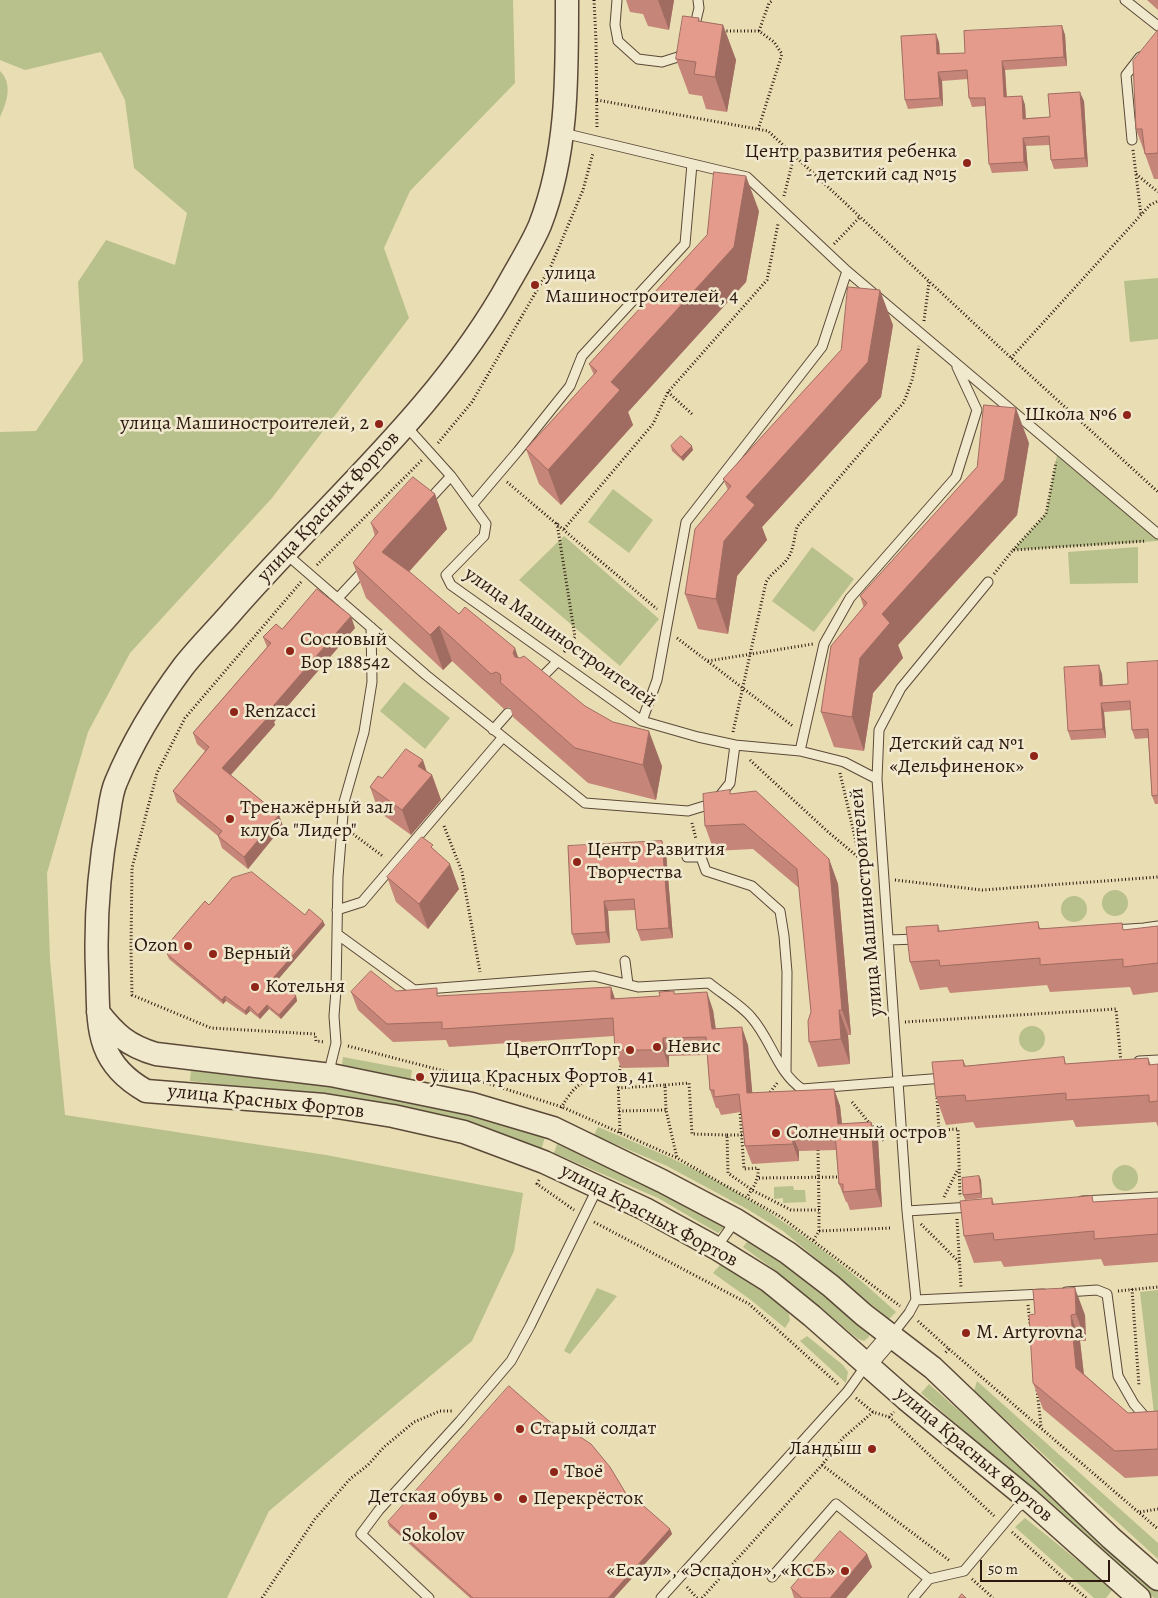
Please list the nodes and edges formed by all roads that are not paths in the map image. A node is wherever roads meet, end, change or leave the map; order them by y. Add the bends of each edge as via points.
1 (567, 0) edge
2 (617, 0) edge
3 (698, 0) edge
4 (1130, 2) edge
5 (1158, 26) edge
6 (1148, 48) edge
7 (563, 134) junction
8 (1132, 140) road end
9 (692, 164) junction
10 (847, 271) junction
11 (956, 364) junction
12 (406, 425) junction
13 (452, 476) junction
14 (473, 504) junction
15 (425, 505) edge
16 (1158, 534) edge
17 (285, 553) junction
18 (371, 562) edge
19 (988, 582) road end
20 (338, 598) junction
21 (371, 627) junction
22 (558, 661) junction
23 (532, 687) edge
24 (508, 713) edge
25 (642, 721) junction
26 (493, 730) junction
27 (503, 738) junction
28 (733, 745) junction
29 (800, 751) junction
30 (877, 779) junction
31 (688, 857) dead end
32 (337, 910) junction
33 (1158, 926) edge
34 (1105, 930) edge
35 (337, 934) junction
36 (928, 938) edge
37 (888, 940) junction
38 (625, 961) dead end
39 (628, 984) junction
40 (98, 1012) junction
41 (1158, 1060) edge
42 (1120, 1063) edge
43 (786, 1073) junction
44 (331, 1075) junction
45 (956, 1078) edge
46 (898, 1082) junction
47 (598, 1187) junction
48 (1158, 1197) edge
49 (1069, 1202) edge
50 (981, 1207) edge
51 (907, 1210) junction
52 (736, 1220) junction
53 (716, 1248) junction
54 (916, 1300) junction
55 (891, 1336) junction
56 (867, 1364) junction
57 (1158, 1426) edge
58 (1029, 1500) junction
59 (772, 1577) dead end
60 (929, 1579) junction
61 (1158, 1579) edge
62 (429, 1598) edge
63 (661, 1598) edge
64 (913, 1598) edge
65 (1139, 1598) edge

1 - 7 street, улица Красных Фортов
2 - 3 lane via 615,25 618,41 638,59 662,62 681,56 693,30
4 - 5 lane
6 - 8 lane via 1126,75
7 - 9 lane
7 - 12 street, улица Красных Фортов via 540,226 479,334
9 - 10 lane via 747,177
9 - 14 lane via 685,244 582,356 570,386
10 - 11 lane
10 - 25 lane via 822,347 686,522 658,680
11 - 16 lane
11 - 29 lane via 977,410 956,477 850,598 826,641
12 - 13 lane, улица Машиностроителей
12 - 17 street, улица Красных Фортов
13 - 14 lane, улица Машиностроителей
13 - 15 lane
14 - 22 lane, улица Машиностроителей via 486,524 484,536 446,575 451,584
17 - 20 lane
17 - 40 street, улица Красных Фортов via 184,667 143,726 114,785 102,852 95,935
18 - 20 lane
19 - 30 lane via 901,688 878,730
20 - 21 lane
21 - 26 lane
21 - 32 lane via 372,682 364,732 344,802
22 - 23 lane
22 - 25 lane, улица Машиностроителей
24 - 26 lane
25 - 28 lane, улица Машиностроителей
26 - 27 lane
27 - 28 lane via 585,803 688,811 714,803 730,784
27 - 32 lane via 362,902
28 - 29 lane, улица Машиностроителей
29 - 30 lane, улица Машиностроителей via 844,762
30 - 37 lane, улица Машиностроителей
31 - 43 lane via 700,853 706,871 752,886 780,911 787,972
32 - 35 lane
33 - 34 lane
35 - 39 lane via 414,990 594,976
35 - 44 lane via 336,1043
36 - 37 lane
37 - 46 lane, улица Машиностроителей
38 - 39 lane
39 - 43 lane via 638,987 709,983 751,1017
40 - 44 street, улица Красных Фортов via 113,1031 128,1042 156,1054
40 - 47 street, улица Красных Фортов via 108,1057 131,1082 146,1090 324,1105 393,1116 464,1132 544,1162
41 - 42 lane
43 - 46 lane via 802,1089
44 - 52 street, улица Красных Фортов via 472,1104 553,1128
45 - 46 lane
46 - 51 lane, улица Машиностроителей
47 - 53 street, улица Красных Фортов
47 - 62 lane via 511,1361 361,1534
48 - 49 lane
50 - 51 lane
51 - 54 lane, улица Машиностроителей
52 - 53 lane
52 - 55 street, улица Красных Фортов via 788,1253
53 - 56 street, улица Красных Фортов via 769,1281
54 - 55 lane
54 - 57 lane via 1097,1290 1107,1294 1118,1376 1134,1404 1154,1426
55 - 56 street
55 - 61 street, улица Красных Фортов via 932,1368
56 - 58 street, улица Красных Фортов
56 - 63 lane via 848,1392
58 - 60 lane via 1017,1508 964,1571
58 - 65 street, улица Красных Фортов
59 - 60 lane via 836,1504
60 - 64 lane

